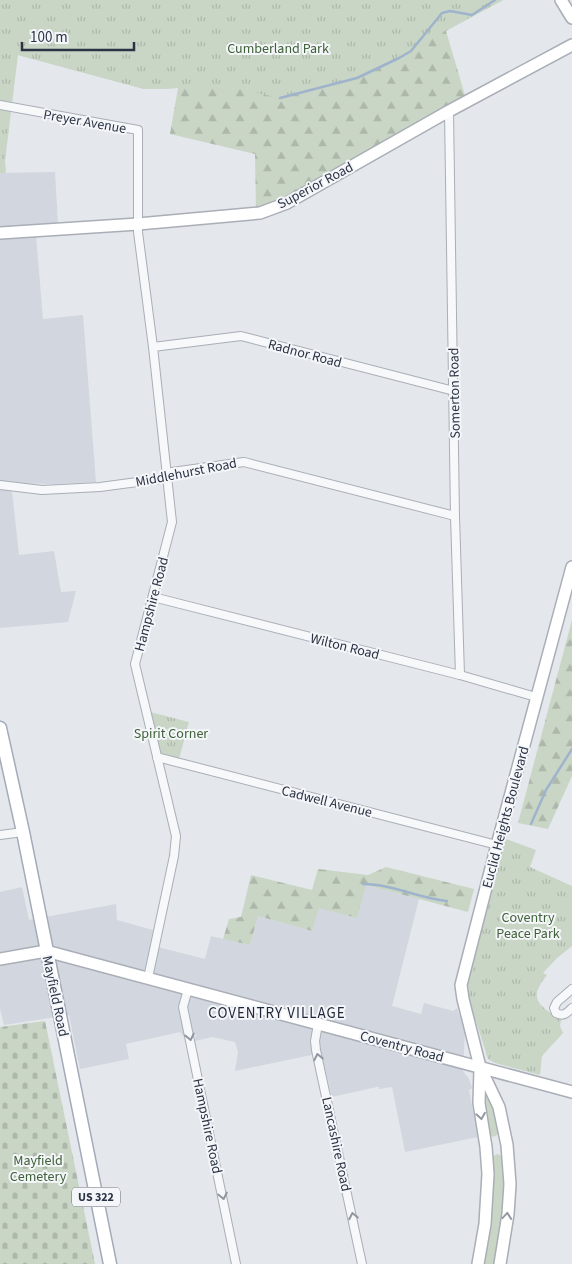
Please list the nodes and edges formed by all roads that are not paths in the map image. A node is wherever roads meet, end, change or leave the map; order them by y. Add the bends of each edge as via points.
1 (561, 0) edge
2 (572, 18) edge
3 (572, 45) edge
4 (0, 105) edge
5 (449, 111) junction
6 (138, 224) junction
7 (0, 233) edge
8 (153, 347) junction
9 (454, 391) junction
10 (167, 475) junction
11 (0, 485) edge
12 (455, 516) junction
13 (572, 567) edge
14 (153, 597) junction
15 (460, 675) junction
16 (536, 697) junction
17 (0, 728) edge
18 (157, 757) junction
19 (23, 832) junction
20 (0, 835) edge
21 (497, 845) junction
22 (46, 951) junction
23 (0, 959) edge
24 (148, 978) junction
25 (188, 989) junction
26 (572, 989) edge
27 (572, 1008) edge
28 (318, 1024) junction
29 (480, 1068) junction
30 (572, 1092) edge
31 (110, 1264) edge
32 (236, 1264) edge
33 (362, 1264) edge
34 (478, 1264) edge
35 (500, 1264) edge

1 - 2 street
3 - 5 street, Superior Road
4 - 6 street, Preyer Avenue via 138,130
5 - 6 street, Superior Road via 287,203 260,213
5 - 9 street, Somerton Road
6 - 7 street, Superior Road
6 - 8 street, Hampshire Road
8 - 9 street, Radnor Road via 241,336
8 - 10 street, Hampshire Road
9 - 12 street, Somerton Road
10 - 11 street, Middlehurst Road via 160,479 87,488 42,490
10 - 12 street, Middlehurst Road via 244,462
10 - 14 street, Hampshire Road via 172,522
12 - 15 street, Somerton Road
13 - 16 street, Euclid Heights Boulevard
14 - 15 street, Wilton Road
14 - 18 street, Hampshire Road via 134,664
15 - 16 street, Wilton Road
16 - 21 street, Euclid Heights Boulevard
17 - 19 main road, Mayfield Road / US 322
18 - 21 street, Cadwell Avenue
18 - 24 street, Hampshire Road via 176,845
19 - 20 street
19 - 22 main road, Mayfield Road / US 322
21 - 29 street, Euclid Heights Boulevard via 461,985
22 - 23 street, Coventry Road
22 - 24 street, Coventry Road
22 - 31 main road, Mayfield Road / US 322
24 - 25 street, Coventry Road
25 - 28 street, Coventry Road
25 -> 32 street, Hampshire Road via 184,1007
26 - 27 street via 554,1008 561,1015
28 - 29 street, Coventry Road
33 -> 28 street, Lancashire Road via 315,1041
29 - 30 street, Coventry Road
29 -> 34 street, Euclid Heights Boulevard via 479,1103 488,1174 485,1224
35 -> 29 street, Euclid Heights Boulevard via 508,1214 507,1143 499,1107

